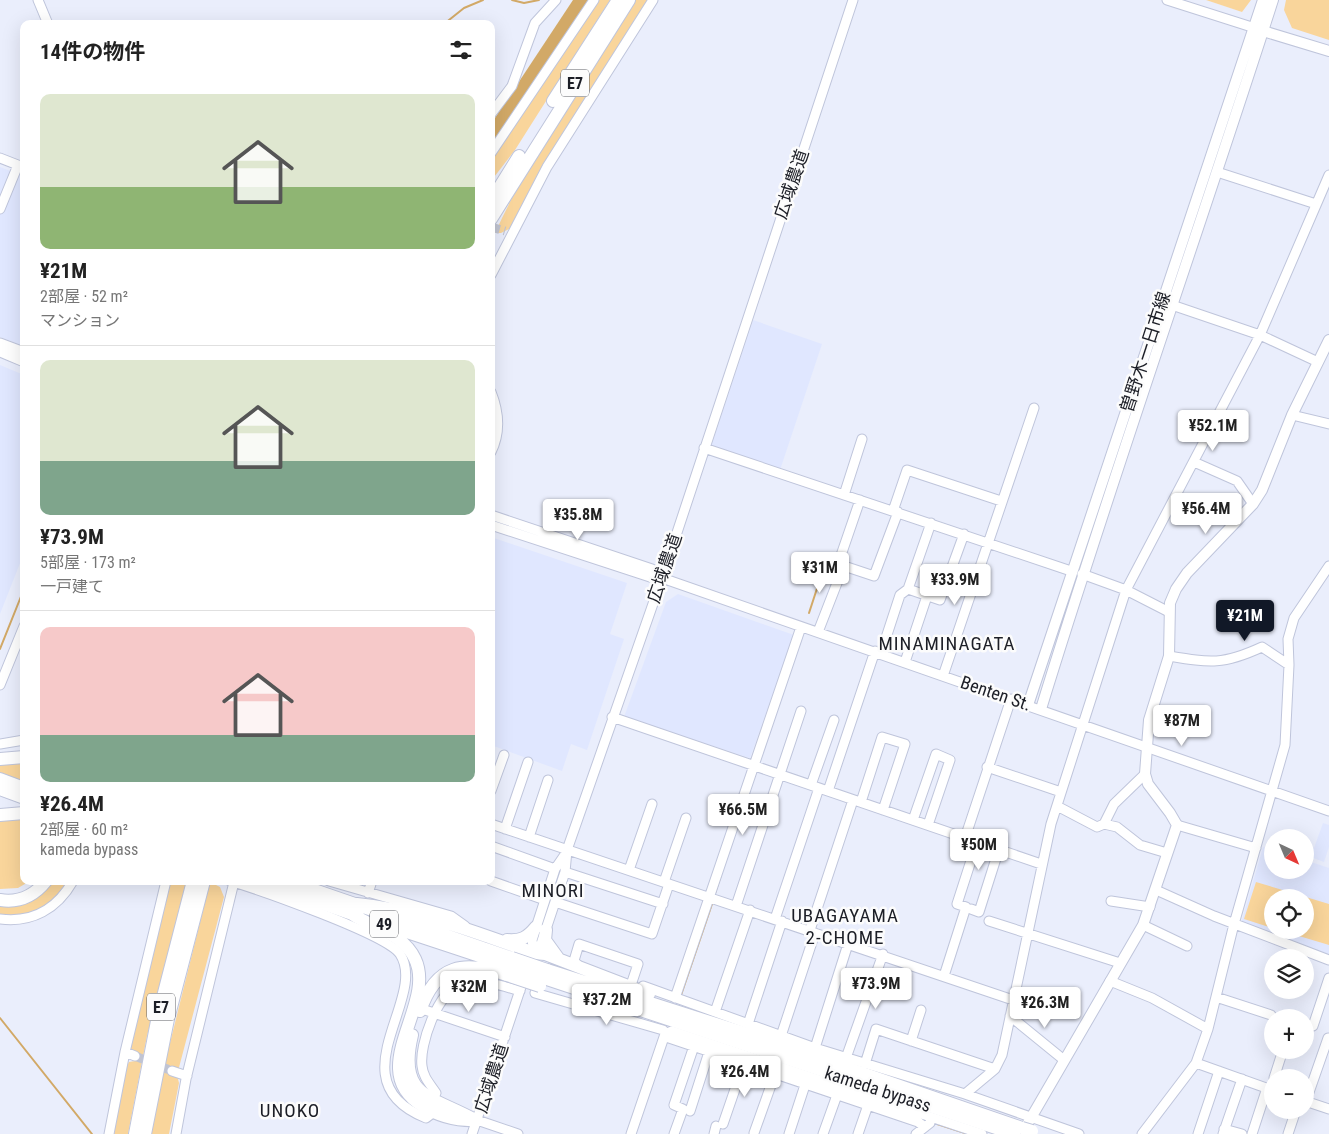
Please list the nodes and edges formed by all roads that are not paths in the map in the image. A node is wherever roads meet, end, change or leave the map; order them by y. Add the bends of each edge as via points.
1 (38, 0) edge
2 (556, 0) edge
3 (594, 0) edge
4 (618, 0) edge
5 (629, 0) edge
6 (653, 0) edge
7 (852, 0) edge
8 (1169, 0) edge
9 (1263, 0) edge
10 (1273, 0) edge
11 (46, 20) edge
12 (1259, 29) junction
13 (1329, 51) edge
14 (495, 109) edge
15 (495, 147) edge
16 (0, 158) edge
17 (520, 163) junction
18 (20, 166) edge
19 (20, 168) edge
20 (1217, 172) junction
21 (1329, 175) edge
22 (495, 191) edge
23 (495, 196) edge
24 (1316, 204) junction
25 (0, 209) edge
26 (495, 211) edge
27 (495, 219) edge
28 (495, 265) edge
29 (1166, 303) junction
30 (1260, 335) junction
31 (1329, 340) edge
32 (0, 343) edge
33 (20, 350) edge
34 (0, 352) edge
35 (20, 360) edge
36 (1318, 362) junction
37 (495, 406) edge
38 (1034, 408) dead end
39 (1292, 415) junction
40 (1329, 424) edge
41 (862, 439) dead end
42 (495, 443) edge
43 (704, 448) junction
44 (1194, 462) junction
45 (844, 495) junction
46 (860, 500) junction
47 (1001, 501) junction
48 (1253, 504) junction
49 (895, 511) junction
50 (495, 516) edge
51 (931, 523) junction
52 (495, 525) edge
53 (964, 534) junction
54 (987, 543) junction
55 (844, 566) junction
56 (1329, 566) edge
57 (1071, 571) junction
58 (1082, 574) junction
59 (662, 578) junction
60 (908, 589) junction
61 (1126, 590) junction
62 (927, 596) junction
63 (1169, 612) junction
64 (801, 627) junction
65 (818, 632) junction
66 (20, 636) edge
67 (878, 652) junction
68 (1169, 656) junction
69 (905, 662) junction
70 (1289, 665) junction
71 (943, 676) junction
72 (0, 685) edge
73 (1011, 699) junction
74 (1028, 705) junction
75 (1041, 709) junction
76 (801, 711) dead end
77 (612, 717) junction
78 (834, 720) dead end
79 (1083, 724) junction
80 (20, 741) edge
81 (0, 744) edge
82 (1146, 747) junction
83 (504, 755) dead end
84 (20, 757) edge
85 (0, 759) edge
86 (528, 762) dead end
87 (756, 767) junction
88 (987, 767) junction
89 (1145, 774) junction
90 (780, 775) junction
91 (0, 779) edge
92 (495, 780) edge
93 (548, 780) dead end
94 (20, 786) edge
95 (819, 788) junction
96 (0, 789) edge
97 (1061, 792) junction
98 (1272, 792) junction
99 (20, 796) edge
100 (857, 801) junction
101 (652, 804) dead end
102 (1057, 806) junction
103 (883, 810) junction
104 (1329, 811) edge
105 (20, 813) edge
106 (0, 815) edge
107 (686, 818) dead end
108 (913, 820) junction
109 (1104, 824) junction
110 (495, 825) edge
111 (928, 825) junction
112 (1177, 825) junction
113 (505, 829) junction
114 (529, 837) junction
115 (965, 838) junction
116 (977, 842) junction
117 (495, 847) edge
118 (1256, 848) junction
119 (999, 849) junction
120 (567, 850) junction
121 (1167, 854) junction
122 (1041, 864) junction
123 (555, 869) junction
124 (629, 870) junction
125 (565, 872) junction
126 (495, 882) edge
127 (667, 883) junction
128 (33, 885) edge
129 (42, 885) edge
130 (70, 885) edge
131 (165, 885) edge
132 (192, 885) edge
133 (203, 885) edge
134 (231, 885) edge
135 (240, 885) edge
136 (273, 885) edge
137 (297, 885) edge
138 (342, 885) edge
139 (371, 885) edge
140 (1156, 890) junction
141 (0, 893) edge
142 (368, 893) junction
143 (712, 899) junction
144 (0, 900) edge
145 (545, 900) junction
146 (1111, 901) dead end
147 (555, 902) junction
148 (663, 904) junction
149 (736, 906) junction
150 (1150, 906) junction
151 (354, 909) junction
152 (971, 909) dead end
153 (750, 910) junction
154 (0, 918) edge
155 (779, 920) junction
156 (989, 920) dead end
157 (1234, 924) junction
158 (1143, 925) junction
159 (541, 928) junction
160 (474, 931) junction
161 (813, 932) junction
162 (1029, 933) junction
163 (497, 939) junction
164 (848, 944) junction
165 (1187, 946) dead end
166 (534, 952) junction
167 (883, 954) junction
168 (559, 959) junction
169 (1329, 960) edge
170 (1120, 963) junction
171 (573, 964) junction
172 (510, 966) junction
173 (944, 976) junction
174 (1329, 978) edge
175 (1110, 981) junction
176 (542, 982) junction
177 (632, 982) junction
178 (520, 991) junction
179 (1216, 997) junction
180 (675, 998) junction
181 (1013, 1000) junction
182 (400, 1002) junction
183 (410, 1005) dead end
184 (425, 1010) dead end
185 (921, 1010) dead end
186 (1264, 1013) edge
187 (436, 1014) junction
188 (1010, 1016) junction
189 (716, 1018) junction
190 (1314, 1023) edge
191 (748, 1024) junction
192 (1208, 1029) junction
193 (665, 1034) junction
194 (781, 1036) junction
195 (505, 1037) junction
196 (1328, 1038) dead end
197 (911, 1041) junction
198 (694, 1046) junction
199 (815, 1048) junction
200 (125, 1052) junction
201 (710, 1052) junction
202 (135, 1056) tunnel mouth
203 (846, 1058) junction
204 (1064, 1060) junction
205 (744, 1063) junction
206 (1196, 1063) junction
207 (866, 1064) junction
208 (172, 1070) tunnel mouth
209 (994, 1070) junction
210 (1219, 1071) junction
211 (775, 1074) junction
212 (187, 1076) junction
213 (1314, 1078) edge
214 (1242, 1079) junction
215 (805, 1085) junction
216 (1264, 1085) edge
217 (436, 1092) dead end
218 (965, 1094) junction
219 (837, 1095) junction
220 (1264, 1104) edge
221 (1314, 1104) edge
222 (868, 1105) junction
223 (1329, 1109) edge
224 (690, 1111) dead end
225 (430, 1115) junction
226 (1293, 1119) edge
227 (477, 1120) junction
228 (931, 1122) junction
229 (718, 1128) edge
230 (1028, 1128) edge
231 (1224, 1132) edge
232 (754, 1133) edge
233 (109, 1134) edge
234 (135, 1134) edge
235 (145, 1134) edge
236 (176, 1134) edge
237 (472, 1134) edge
238 (518, 1134) edge
239 (631, 1134) edge
240 (674, 1134) edge
241 (788, 1134) edge
242 (823, 1134) edge
243 (858, 1134) edge
244 (916, 1134) edge
245 (982, 1134) edge
246 (1078, 1134) edge
247 (1142, 1134) edge
248 (1198, 1134) edge
249 (1242, 1134) edge
250 (1252, 1134) edge
251 (1288, 1134) edge

1 - 11 street
2 - 14 street via 535,23 512,86
3 - 15 street
4 - 17 highway, E7
5 - 17 highway, E7
6 - 28 street via 508,232
7 - 43 street, 広域農道
8 - 12 street
9 - 12 main road, 曽野木一日市線
10 - 12 main road, 曽野木一日市線
12 - 13 main road
12 - 20 main road, 曽野木一日市線
12 - 29 main road, 曽野木一日市線
16 - 18 street
17 - 22 highway
17 - 23 highway, E7
17 - 26 highway, E7
17 - 27 highway
19 - 25 street
20 - 24 street
20 - 29 main road, 曽野木一日市線
21 - 24 street
24 - 30 street
29 - 30 street
29 - 57 main road, 曽野木一日市線
29 - 58 main road, 曽野木一日市線
30 - 36 street
30 - 44 street
31 - 36 main road
32 - 33 street
34 - 35 street
36 - 39 main road
37 - 42 street via 499,421
38 - 47 street
39 - 40 street
39 - 48 main road via 1262,490
41 - 45 street
43 - 45 street
43 - 59 street, 広域農道
44 - 48 street via 1237,481
44 - 61 street
45 - 46 street
46 - 49 street
46 - 55 street via 838,564
47 - 49 street via 907,470
47 - 54 street
48 - 63 main road via 1187,573 1176,589
49 - 51 street
49 - 55 street via 874,576
50 - 59 street, Benten St. via 652,569
51 - 53 street
51 - 60 street
52 - 59 street, Benten St. via 650,577
53 - 54 street
53 - 62 street via 940,600
54 - 57 street
54 - 71 street
55 - 65 street
56 - 70 street via 1294,618 1288,639
57 - 74 main road, 曽野木一日市線
58 - 61 street
58 - 75 main road, 曽野木一日市線
59 - 64 street, Benten St.
59 - 77 street, 広域農道
60 - 62 street
60 - 67 street via 900,595
61 - 63 street
61 - 79 street
62 - 69 street
63 - 68 main road
64 - 65 street, Benten St.
64 - 87 street
65 - 67 street, Benten St.
66 - 72 street
67 - 69 street, Benten St.
67 - 95 street
68 - 70 street via 1215,663 1237,659 1262,647
68 - 82 main road via 1151,713
69 - 71 street, Benten St.
70 - 98 street via 1285,745
71 - 73 street, Benten St.
73 - 74 street, Benten St.
73 - 88 street
74 - 75 street, Benten St.
75 - 79 street, Benten St.
76 - 90 street
77 - 87 street
77 - 120 street, 広域農道
78 - 95 street
79 - 82 street, Benten St.
79 - 97 street
80 - 81 street
82 - 89 main road
82 - 98 street, Benten St.
83 - 92 street
84 - 85 highway
86 - 113 street
87 - 90 street
87 - 143 street
88 - 97 street
88 - 115 street
89 - 109 street via 1114,804
89 - 112 main road via 1148,784
90 - 95 street
90 - 149 street
91 - 94 highway
93 - 114 street
95 - 100 street
95 - 155 street
96 - 99 highway
97 - 102 street
98 - 104 street, Benten St.
98 - 118 street
100 - 103 street
100 - 103 street via 882,736 904,744
100 - 161 street
101 - 124 street
102 - 109 street via 1097,827
102 - 122 street
103 - 108 street
105 - 106 highway
107 - 127 street
108 - 111 street
108 - 111 street via 936,754 950,760
109 - 121 street via 1117,827 1140,845
110 - 113 street
111 - 115 street
112 - 118 street
112 - 121 main road
113 - 114 street
114 - 120 street
115 - 116 street
116 - 119 street
116 - 173 street via 957,904 966,907
117 - 123 street
118 - 157 street
119 - 122 street
119 - 152 street via 979,912
120 - 123 street
120 - 124 street
120 - 125 street, 広域農道
121 - 140 main road
122 - 162 street
123 - 145 street
124 - 127 street
125 - 147 street, 広域農道
125 - 148 street
126 - 145 street
127 - 143 street
127 - 148 street
128 - 141 highway via 23,892
129 - 144 highway via 22,899
130 - 154 street via 61,898 40,914 23,920
131 - 200 street
132 - 234 highway, E7 via 158,1016
133 - 235 highway, E7 via 161,1051
134 - 212 street
135 - 182 street via 355,927 391,946 399,953 406,973
136 - 151 highway, kameda bypass / 49
137 - 151 highway, kameda bypass / 49
138 - 142 street
139 - 142 street
140 - 150 main road
140 - 157 street
142 - 160 street via 451,916
143 - 149 street
143 - 180 street
145 - 159 street
146 - 150 street
147 - 148 street via 652,934
147 - 159 street, 広域農道
149 - 153 street
150 - 158 main road
151 - 160 highway via 393,907
151 - 172 highway, kameda bypass / 49
151 - 225 highway via 367,925 403,942 416,960 418,996 401,1048 399,1071 411,1097
153 - 155 street
153 - 189 street
155 - 161 street
155 - 191 street
156 - 162 street
157 - 169 street
157 - 179 street
158 - 165 street
158 - 170 main road
159 - 163 highway via 520,941
159 - 166 street, 広域農道 via 541,944
159 - 168 highway via 551,951
160 - 163 highway
161 - 164 street
161 - 194 street
162 - 170 street
162 - 181 street
163 - 166 highway
164 - 167 street
164 - 199 street
166 - 168 highway
166 - 178 street, 広域農道
167 - 173 street
167 - 203 street
168 - 171 highway
170 - 175 main road
171 - 177 street via 592,966
171 - 177 street via 579,944 638,964
171 - 189 highway
172 - 176 highway, kameda bypass / 49, bridge
172 - 176 highway, bridge
172 - 227 highway via 468,966 440,977 424,1001 412,1036 409,1068 418,1089 437,1103
173 - 181 street
174 - 190 street
175 - 192 street via 1152,998
175 - 204 main road
176 - 189 highway, kameda bypass / 49
176 - 193 street via 562,1000 663,1030
176 - 230 highway, kameda bypass / 49
177 - 180 street
178 - 187 street via 476,982 457,985 442,1000
178 - 195 street, 広域農道
179 - 186 street
179 - 192 street
180 - 189 street
181 - 188 street
182 - 183 street
182 - 225 street via 386,1050 386,1074 394,1096 404,1106
184 - 187 street
185 - 197 street
187 - 195 street
187 - 217 street via 421,1056 425,1077
188 - 204 street
188 - 209 street via 1002,1055
189 - 191 street
189 - 230 highway, kameda bypass / 49
191 - 194 street
192 - 206 street
193 - 198 street
193 - 228 street via 672,1031
193 - 239 street
194 - 199 street
195 - 227 street, 広域農道
196 - 213 street
197 - 207 street via 876,1029
197 - 209 street
198 - 201 street
198 - 240 street via 674,1105 683,1109
199 - 203 street
200 - 202 street
200 - 233 street
201 - 205 street
201 - 224 street
203 - 207 street
204 - 230 main road
205 - 211 street
205 - 229 street
206 - 210 street
206 - 247 street
207 - 218 street
208 - 212 street
209 - 218 street
210 - 214 street
210 - 248 street
211 - 215 street
211 - 232 street
212 - 236 street
214 - 216 street
214 - 231 street
215 - 219 street
215 - 241 street
218 - 230 street
219 - 222 street
219 - 242 street
220 - 250 street
221 - 223 street
222 - 228 street
222 - 243 street
225 - 227 highway via 458,1121
226 - 251 street
227 - 237 street, 広域農道
227 - 238 street
228 - 244 street
228 - 245 street
230 - 246 street
231 - 249 street

